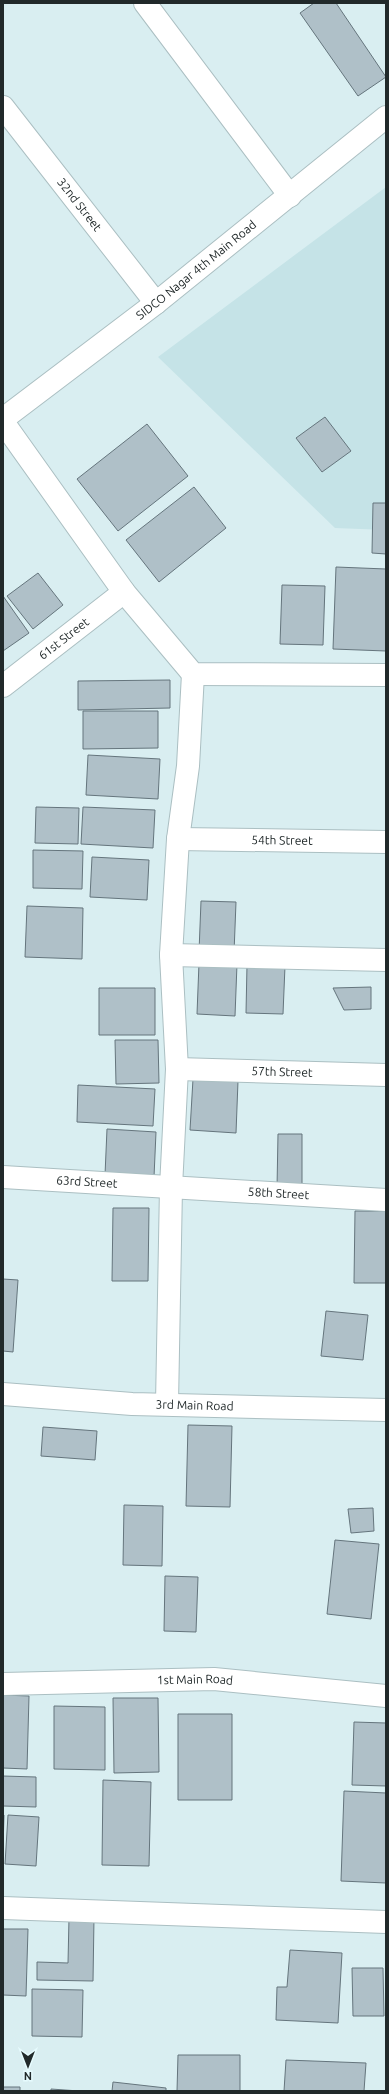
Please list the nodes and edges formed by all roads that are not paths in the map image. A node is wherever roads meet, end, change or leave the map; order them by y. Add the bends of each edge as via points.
1 (150, 5) edge
2 (386, 117) edge
3 (6, 118) edge
4 (290, 196) junction
5 (156, 303) junction
6 (3, 418) edge
7 (3, 422) edge
8 (124, 592) junction
9 (192, 674) junction
10 (386, 675) edge
11 (3, 686) edge
12 (178, 839) junction
13 (386, 842) edge
14 (172, 955) junction
15 (386, 960) edge
16 (177, 1069) junction
17 (386, 1075) edge
18 (3, 1177) edge
19 (172, 1187) junction
20 (386, 1200) edge
21 (3, 1394) edge
22 (167, 1404) junction
23 (386, 1410) edge
24 (3, 1684) edge
25 (386, 1696) edge
26 (3, 1908) edge
27 (386, 1922) edge

1 - 4 street
2 - 4 street, SIDCO Nagar 4th Main Road
3 - 5 street, 32nd Street
4 - 5 street, SIDCO Nagar 4th Main Road
5 - 6 street, SIDCO Nagar 4th Main Road
7 - 8 street
8 - 9 street
8 - 11 street, 61st Street
9 - 10 street
9 - 12 street via 188,766
12 - 13 street, 54th Street
12 - 14 street
14 - 15 street
14 - 16 street
16 - 17 street, 57th Street
16 - 19 street
18 - 19 street, 63rd Street
19 - 20 street, 58th Street
19 - 22 street
21 - 22 street, 3rd Main Road via 132,1404
22 - 23 street, 3rd Main Road
24 - 25 street, 1st Main Road via 214,1679
26 - 27 street

